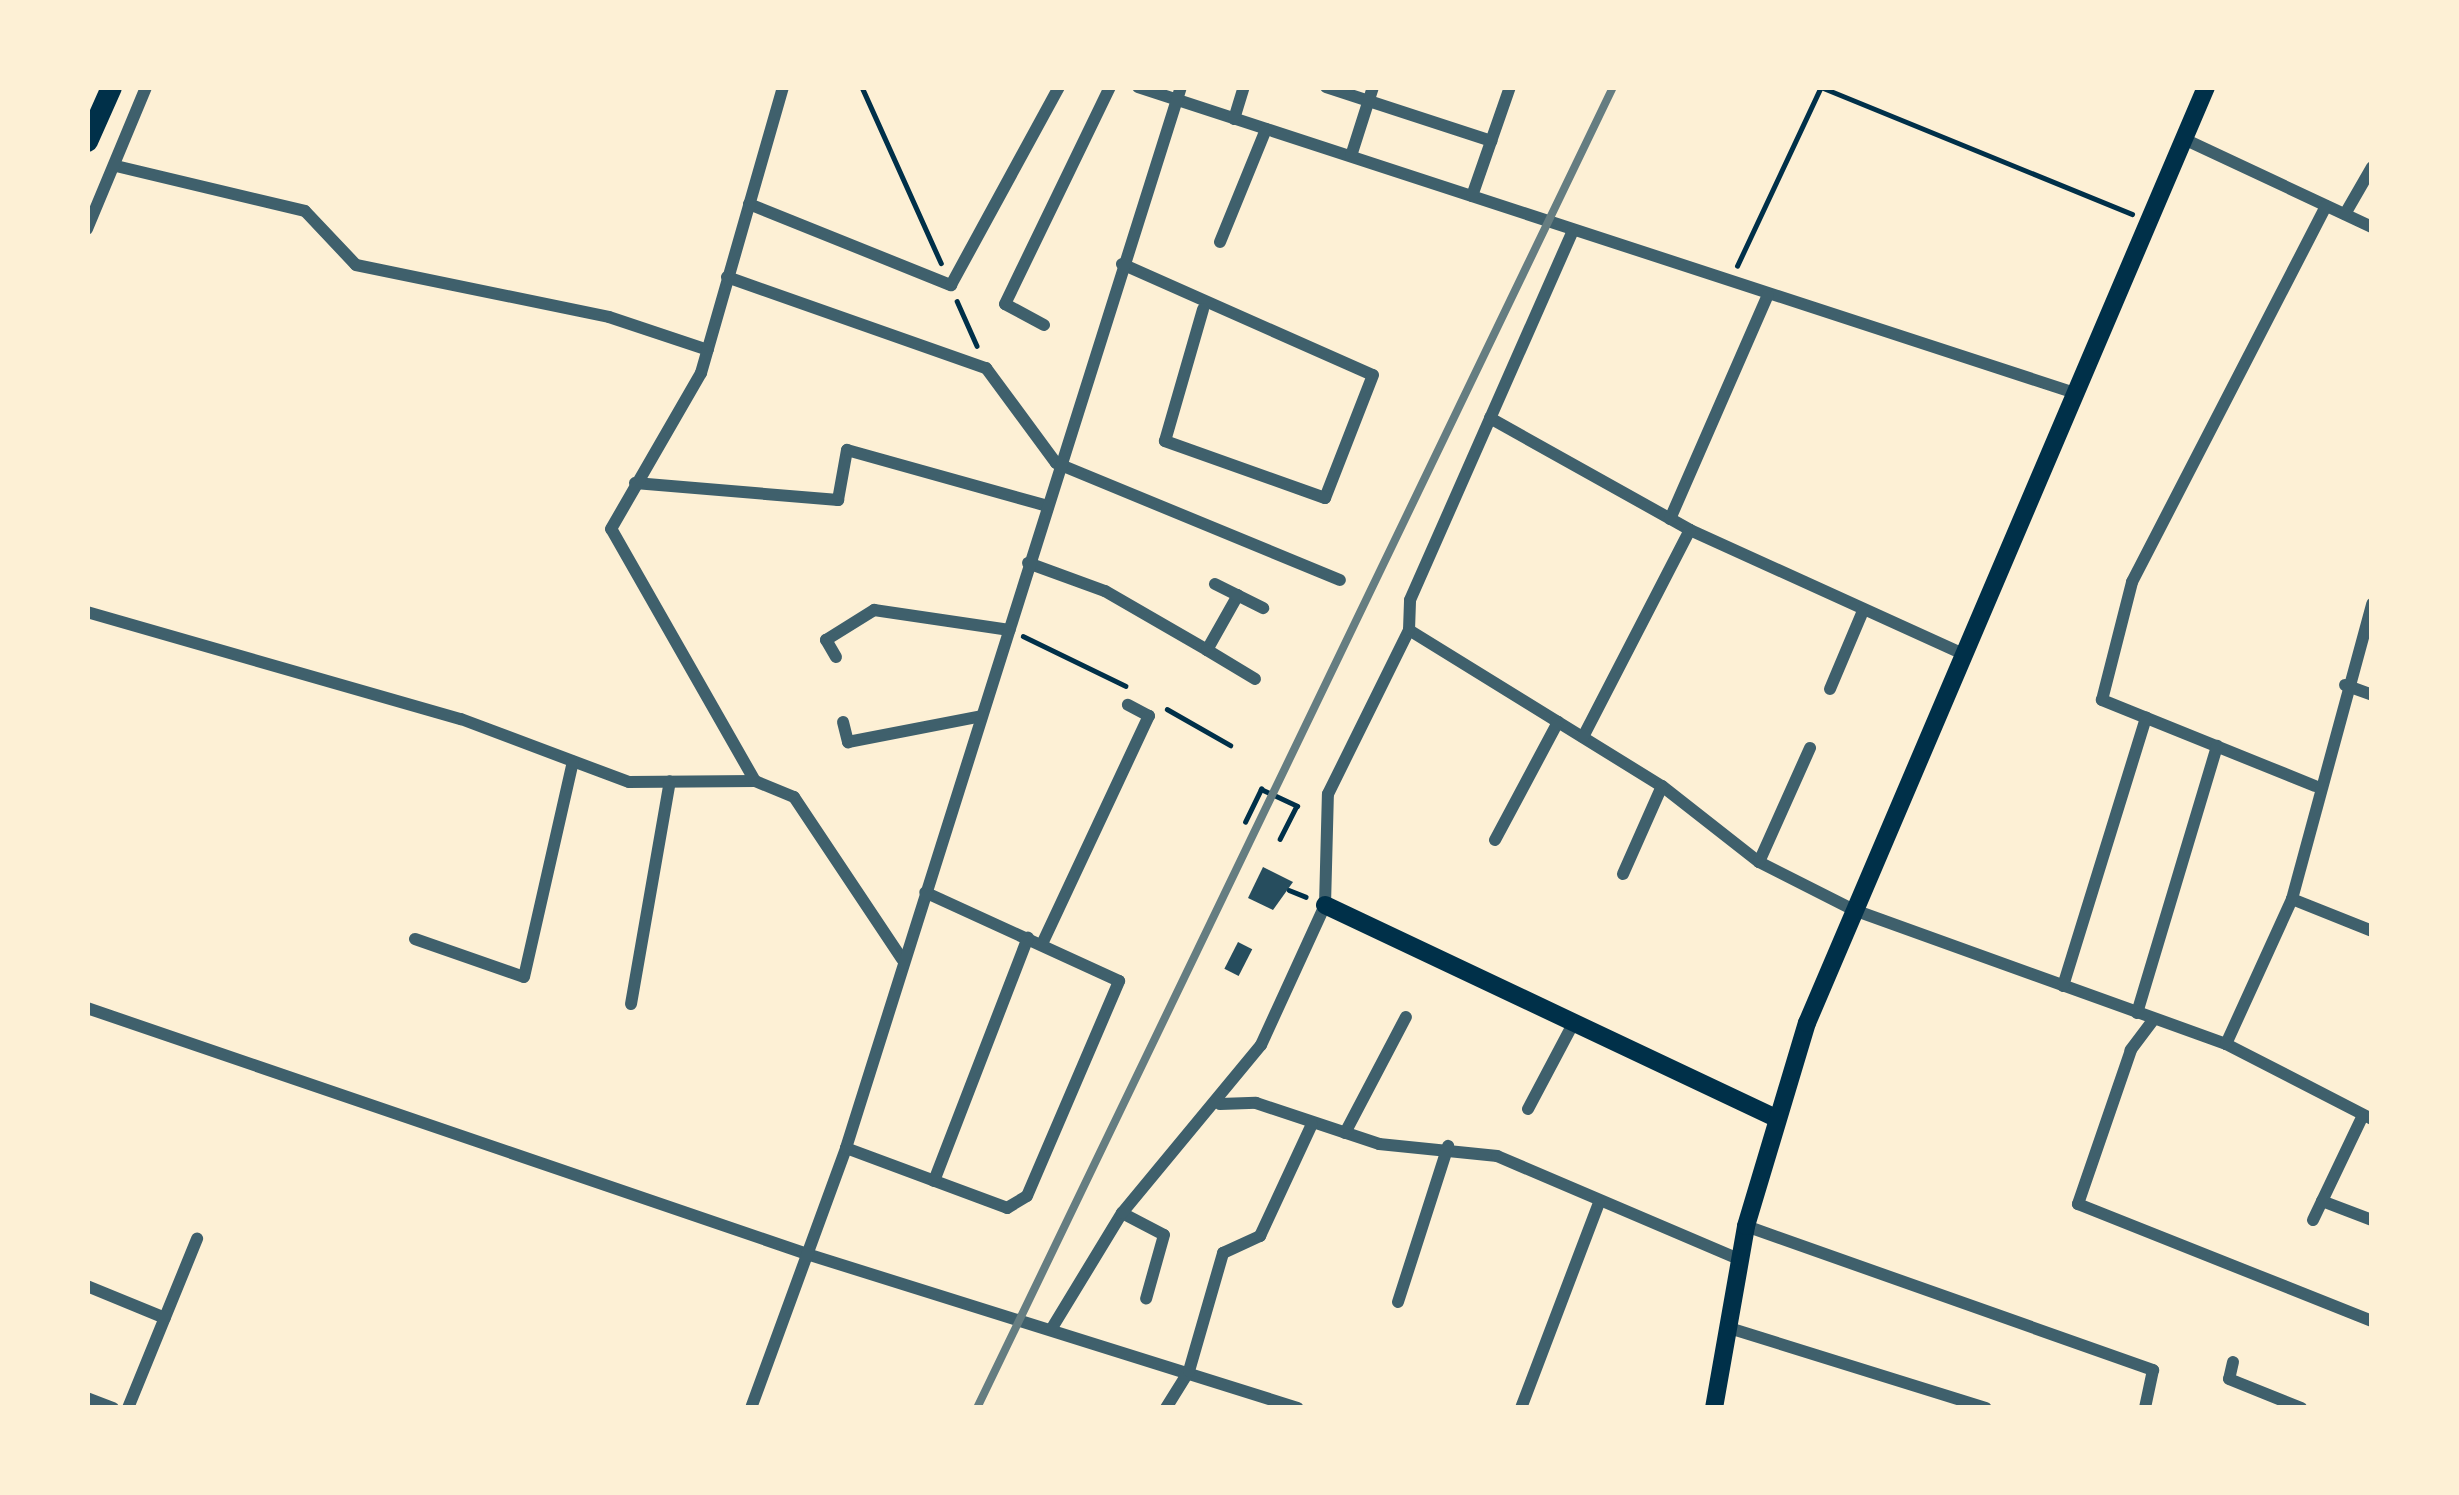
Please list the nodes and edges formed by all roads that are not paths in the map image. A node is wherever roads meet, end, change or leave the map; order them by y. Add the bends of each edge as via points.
1 (111, 87) edge
2 (146, 87) edge
3 (783, 87) edge
4 (1058, 87) edge
5 (1110, 87) edge
6 (1138, 87) edge
7 (1244, 87) edge
8 (1326, 87) edge
9 (1510, 87) edge
10 (2206, 87) edge
11 (1180, 93) edge
12 (1371, 94) edge
13 (1234, 118) junction
14 (1266, 129) junction
15 (87, 140) edge
16 (2184, 140) junction
17 (1491, 141) junction
18 (1351, 157) junction
19 (116, 166) junction
20 (2372, 167) edge
21 (1472, 196) junction
22 (749, 204) junction
23 (2326, 206) junction
24 (2345, 214) junction
25 (2372, 227) edge
26 (87, 229) edge
27 (1572, 233) junction
28 (1220, 242) dead end
29 (1122, 264) junction
30 (727, 277) junction
31 (1768, 295) junction
32 (1203, 309) junction
33 (1044, 325) dead end
34 (708, 350) junction
35 (2074, 393) junction
36 (1490, 418) junction
37 (1056, 464) junction
38 (635, 484) junction
39 (1044, 505) junction
40 (1670, 519) junction
41 (1690, 530) junction
42 (1028, 563) junction
43 (1340, 580) dead end
44 (1215, 584) dead end
45 (1238, 596) junction
46 (2372, 604) edge
47 (1263, 608) dead end
48 (1863, 611) junction
49 (87, 612) edge
50 (1010, 630) junction
51 (1409, 630) junction
52 (1207, 650) junction
53 (1964, 654) junction
54 (836, 657) dead end
55 (1255, 679) dead end
56 (2344, 686) junction
57 (1830, 689) dead end
58 (2372, 695) edge
59 (1128, 705) dead end
60 (982, 716) junction
61 (2146, 718) junction
62 (843, 722) dead end
63 (1558, 722) junction
64 (1583, 737) junction
65 (2217, 746) junction
66 (1810, 748) dead end
67 (573, 760) junction
68 (670, 781) junction
69 (755, 781) junction
70 (1662, 786) junction
71 (2315, 786) junction
72 (1495, 840) dead end
73 (1759, 862) junction
74 (1622, 874) dead end
75 (925, 892) junction
76 (2292, 899) junction
77 (1325, 905) junction
78 (1854, 910) junction
79 (2372, 931) edge
80 (1028, 937) junction
81 (415, 939) dead end
82 (1042, 944) junction
83 (902, 959) junction
84 (2063, 986) junction
85 (631, 1004) dead end
86 (87, 1008) edge
87 (2137, 1013) junction
88 (1406, 1017) dead end
89 (2154, 1019) junction
90 (1574, 1024) junction
91 (2226, 1044) junction
92 (1220, 1104) junction
93 (1528, 1108) dead end
94 (1773, 1117) junction
95 (2368, 1117) edge
96 (1312, 1124) junction
97 (1345, 1133) junction
98 (1448, 1146) junction
99 (846, 1148) junction
100 (934, 1181) junction
101 (2322, 1202) junction
102 (1599, 1203) junction
103 (1122, 1213) junction
104 (2313, 1220) dead end
105 (2372, 1220) edge
106 (1746, 1226) junction
107 (197, 1239) dead end
108 (810, 1256) junction
109 (1738, 1259) junction
110 (87, 1286) edge
111 (1146, 1299) dead end
112 (1398, 1302) dead end
113 (165, 1318) junction
114 (2372, 1322) edge
115 (1052, 1328) junction
116 (1726, 1328) junction
117 (2234, 1363) dead end
118 (1189, 1372) junction
119 (87, 1398) edge
120 (113, 1408) edge
121 (128, 1408) edge
122 (751, 1408) edge
123 (1166, 1408) edge
124 (1298, 1408) edge
125 (1521, 1408) edge
126 (1714, 1408) edge
127 (1986, 1408) edge
128 (2145, 1408) edge
129 (2301, 1408) edge

1 - 15 highway
2 - 19 street
3 - 22 street
4 - 22 street via 951,285
5 - 33 street via 1006,304
6 - 11 street
7 - 13 street
8 - 12 street
9 - 17 street
10 - 16 main road
11 - 13 street
11 - 29 street
12 - 17 street
12 - 18 street
13 - 14 street
14 - 18 street
14 - 28 street
16 - 23 street
16 - 35 main road
17 - 21 street
18 - 21 street
19 - 26 street
19 - 34 street via 305,211 356,265 587,311
20 - 24 street
21 - 27 street
22 - 30 street
23 - 24 street
23 - 61 street via 2132,582 2102,700
24 - 25 street
27 - 31 street
27 - 36 street
29 - 32 street
29 - 37 street
30 - 34 street
30 - 37 street via 986,368
31 - 35 street
31 - 40 street
32 - 32 street via 1372,375 1325,498 1165,441
34 - 38 street
35 - 53 main road
36 - 40 street
36 - 51 street via 1410,600
37 - 39 street
37 - 43 street
38 - 39 street via 838,500 847,450
38 - 69 street via 614,546
39 - 42 street
40 - 41 street
41 - 48 street
41 - 64 street
42 - 50 street
42 - 52 street
44 - 45 street
45 - 47 street
45 - 52 street
46 - 56 street
48 - 53 street
48 - 57 street
49 - 67 street
50 - 54 street via 874,610 826,640
50 - 60 street
51 - 63 street
51 - 77 street via 1328,794
52 - 55 street
53 - 78 main road
56 - 58 street
56 - 71 street
59 - 82 street via 1150,716
60 - 62 street via 848,742
60 - 75 street
61 - 65 street
61 - 84 street
63 - 64 street
63 - 72 street
64 - 70 street
65 - 71 street
65 - 87 street
66 - 73 street
67 - 68 street via 629,782
67 - 81 street via 524,977
68 - 69 street
68 - 85 street
69 - 83 street via 794,797
70 - 73 street
70 - 74 street
71 - 76 street via 2320,808
73 - 78 street
75 - 80 street
75 - 83 street
76 - 79 street
76 - 91 street
77 - 90 main road
77 - 92 street via 1261,1045
78 - 84 street
78 - 94 main road
80 - 82 street
80 - 100 street
82 - 100 street via 1119,981 1027,1196 1007,1208
83 - 99 street
84 - 87 street
86 - 108 street
87 - 89 street
88 - 97 street
89 - 91 street
89 - 114 street via 2132,1050 2078,1204
90 - 93 street
90 - 94 main road
91 - 95 street
92 - 96 street
92 - 103 street
94 - 106 main road
95 - 101 street
96 - 97 street
96 - 118 street via 1259,1236 1223,1253
97 - 98 street
98 - 102 street
98 - 112 street
99 - 100 street
99 - 108 street
101 - 104 street
101 - 105 street
102 - 109 street
102 - 125 street
103 - 111 street via 1164,1235
103 - 115 street
106 - 109 main road
106 - 128 street via 2153,1370
107 - 113 street
108 - 115 street
108 - 122 street
109 - 116 main road
110 - 113 street
113 - 121 street
115 - 118 street
116 - 126 main road
116 - 127 street
117 - 129 street via 2229,1379
118 - 123 street
118 - 124 street
119 - 120 street

